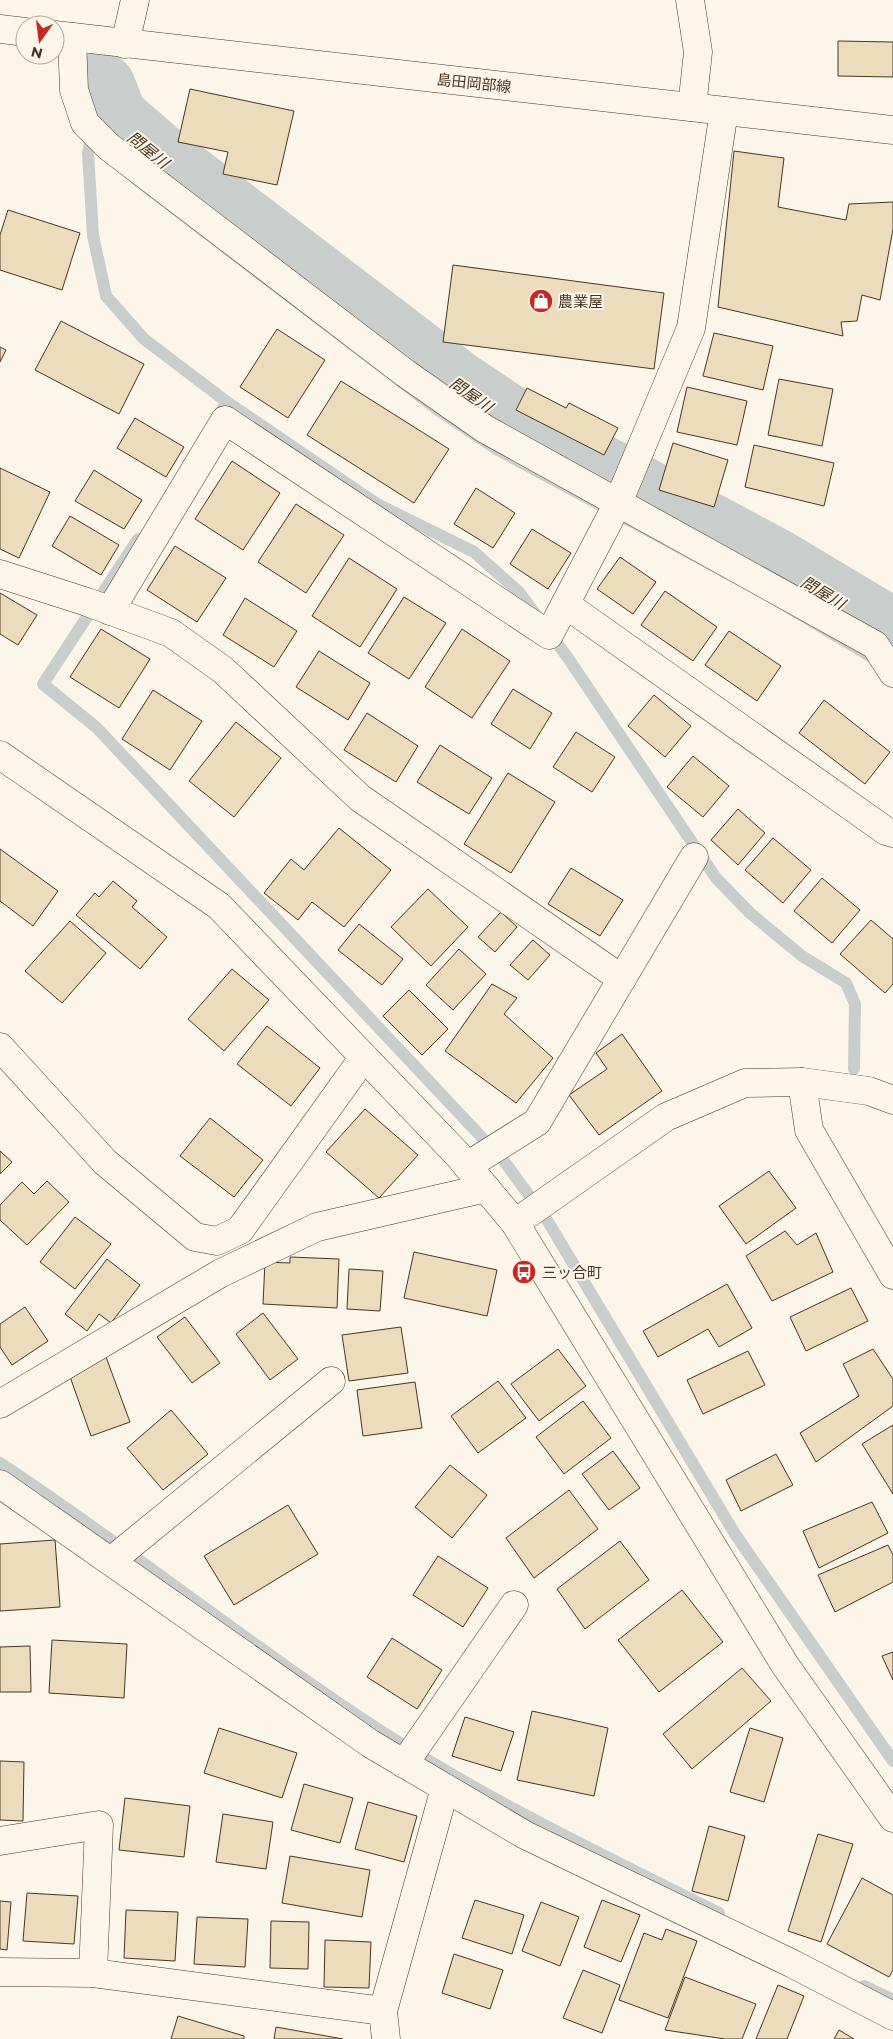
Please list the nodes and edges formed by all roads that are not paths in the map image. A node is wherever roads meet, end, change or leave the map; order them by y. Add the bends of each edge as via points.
1 (135, 0) edge
2 (690, 0) edge
3 (0, 29) edge
4 (15, 31) edge
5 (65, 36) edge
6 (65, 41) edge
7 (125, 44) junction
8 (692, 107) junction
9 (724, 111) junction
10 (893, 130) edge
11 (618, 503) junction
12 (0, 574) edge
13 (565, 604) junction
14 (110, 611) junction
15 (893, 673) edge
16 (4, 768) edge
17 (893, 833) edge
18 (694, 857) dead end
19 (622, 979) junction
20 (0, 1047) edge
21 (364, 1056) junction
22 (802, 1082) junction
23 (893, 1100) edge
24 (467, 1166) junction
25 (486, 1188) junction
26 (515, 1223) junction
27 (893, 1275) edge
28 (331, 1381) dead end
29 (0, 1404) edge
30 (0, 1484) edge
31 (111, 1561) junction
32 (514, 1605) dead end
33 (404, 1764) junction
34 (445, 1788) junction
35 (893, 1818) edge
36 (0, 1841) edge
37 (0, 1972) edge
38 (93, 1973) junction
39 (383, 2010) junction
40 (893, 2016) edge
41 (386, 2039) edge

1 - 7 street
2 - 8 street via 698,52
3 - 4 street
5 - 7 street, 島田岡部線
6 - 11 street via 74,90 85,123 109,147 405,373 485,429
7 - 8 street, 島田岡部線
8 - 9 street, 島田岡部線
9 - 10 street, 島田岡部線
9 - 11 street via 691,328
11 - 13 street
11 - 15 street via 875,645
12 - 14 street
13 - 14 street via 549,635 225,420
13 - 17 street
14 - 19 street via 171,634 222,670 360,798
16 - 21 street via 219,906
18 - 19 street
19 - 24 street via 537,1122
20 - 21 street via 105,1162 196,1236 217,1241 240,1230
21 - 24 street
22 - 23 street via 869,1091
22 - 26 street via 744,1083 666,1117
22 - 27 street via 809,1130
24 - 25 street
25 - 26 street
25 - 29 street via 317,1227 221,1273
26 - 35 street via 785,1665
28 - 31 street
30 - 31 street
31 - 33 street via 363,1739
32 - 33 street
33 - 34 street
34 - 39 street
34 - 40 street via 525,1835
36 - 38 street via 99,1825
37 - 38 street
38 - 39 street
39 - 41 street

